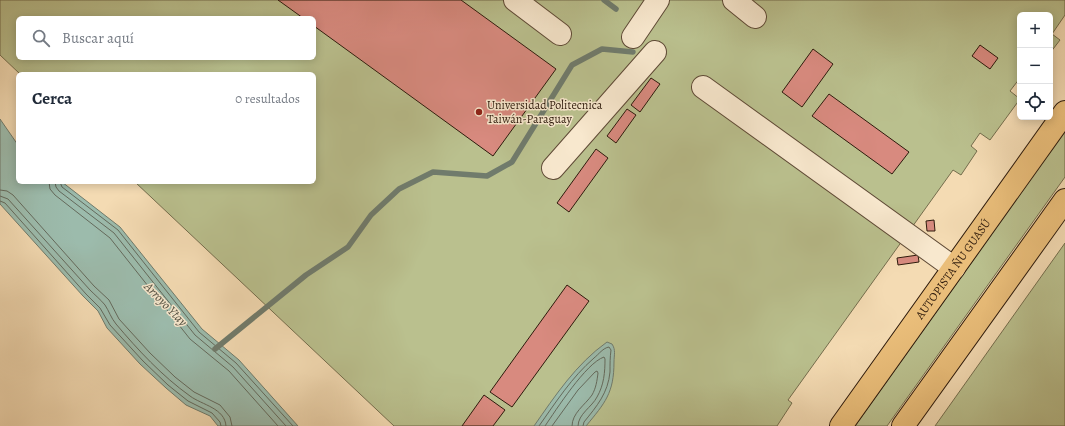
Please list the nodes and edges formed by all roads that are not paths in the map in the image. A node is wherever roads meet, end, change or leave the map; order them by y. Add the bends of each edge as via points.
1 (515, 0) edge
2 (734, 0) edge
3 (654, 1) edge
4 (755, 17) dead end
5 (560, 34) dead end
6 (633, 36) dead end
7 (655, 52) dead end
8 (703, 87) dead end
9 (1065, 112) edge
10 (553, 168) dead end
11 (1065, 200) edge
12 (954, 268) junction
13 (841, 426) edge
14 (904, 426) edge

1 - 5 lane
2 - 4 lane
3 - 6 lane
7 - 10 lane
8 - 12 lane
9 - 12 highway, AUTOPISTA ÑU GUASÚ
11 - 14 highway
12 - 13 highway, AUTOPISTA ÑU GUASÚ

